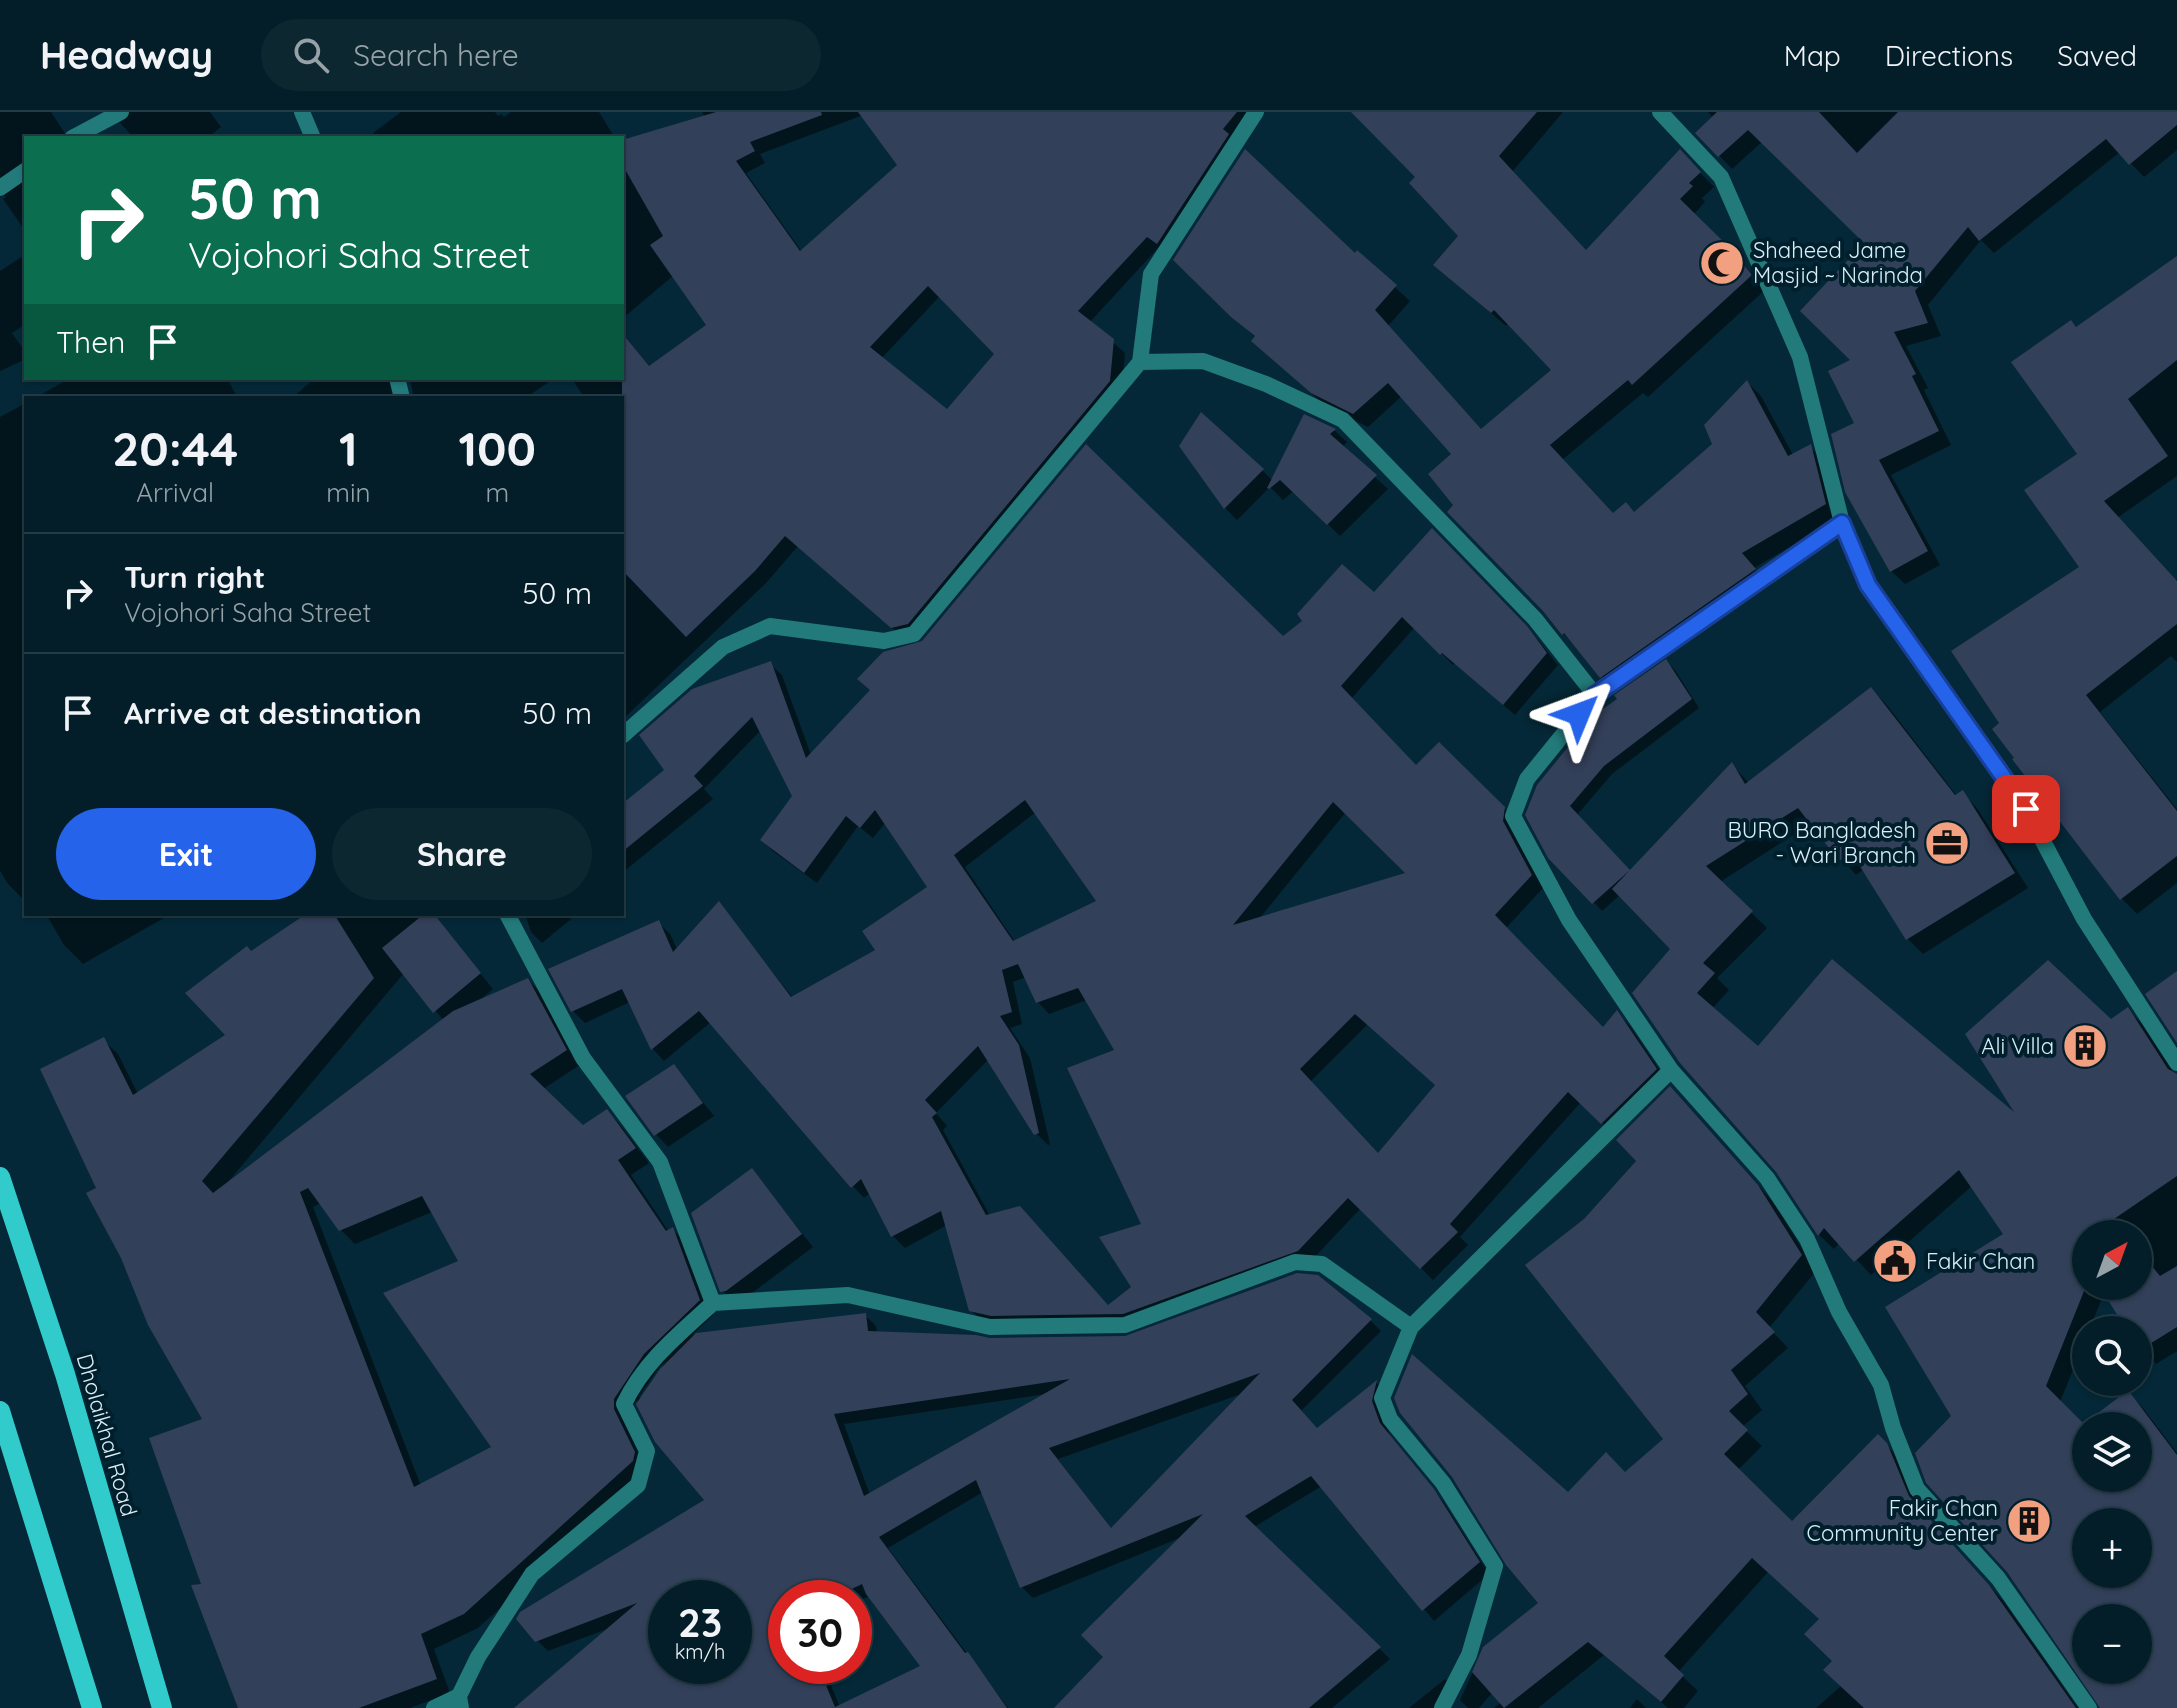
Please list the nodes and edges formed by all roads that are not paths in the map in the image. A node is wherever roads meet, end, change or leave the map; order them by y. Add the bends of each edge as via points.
1 (121, 112) edge
2 (302, 112) edge
3 (1256, 112) edge
4 (1660, 112) edge
5 (76, 136) edge
6 (312, 136) edge
7 (24, 171) edge
8 (0, 188) edge
9 (1140, 362) junction
10 (1842, 523) junction
11 (1595, 695) junction
12 (624, 731) edge
13 (508, 916) edge
14 (2177, 1063) edge
15 (1671, 1070) junction
16 (0, 1177) edge
17 (713, 1303) junction
18 (1411, 1327) junction
19 (0, 1411) edge
20 (460, 1702) edge
21 (92, 1708) edge
22 (162, 1708) edge
23 (434, 1708) edge
24 (1442, 1708) edge
25 (2089, 1708) edge

1 - 5 street
2 - 6 street
3 - 9 street via 1151,274
4 - 10 street via 1721,177 1800,357
7 - 8 street
9 - 11 street via 1203,361 1343,420 1535,619
9 - 12 street via 914,634 884,641 770,626 723,647
10 - 11 street
10 - 14 street via 1868,585 2026,809 2084,919
11 - 15 street via 1527,779 1513,816 1569,920
13 - 17 street via 583,1058 660,1162
15 - 18 street
15 - 25 street via 1767,1178 1807,1239 1839,1312 1881,1385 1917,1489 1998,1578
16 - 22 main road, Dholaikhal Road via 65,1374
17 - 18 street via 848,1295 990,1327 1125,1325 1295,1262 1322,1264
17 - 20 street via 653,1358 624,1404 647,1451 638,1485 532,1574 478,1657
18 - 24 street via 1382,1398 1390,1419 1443,1483 1495,1566 1469,1655
19 - 21 main road
20 - 23 street

